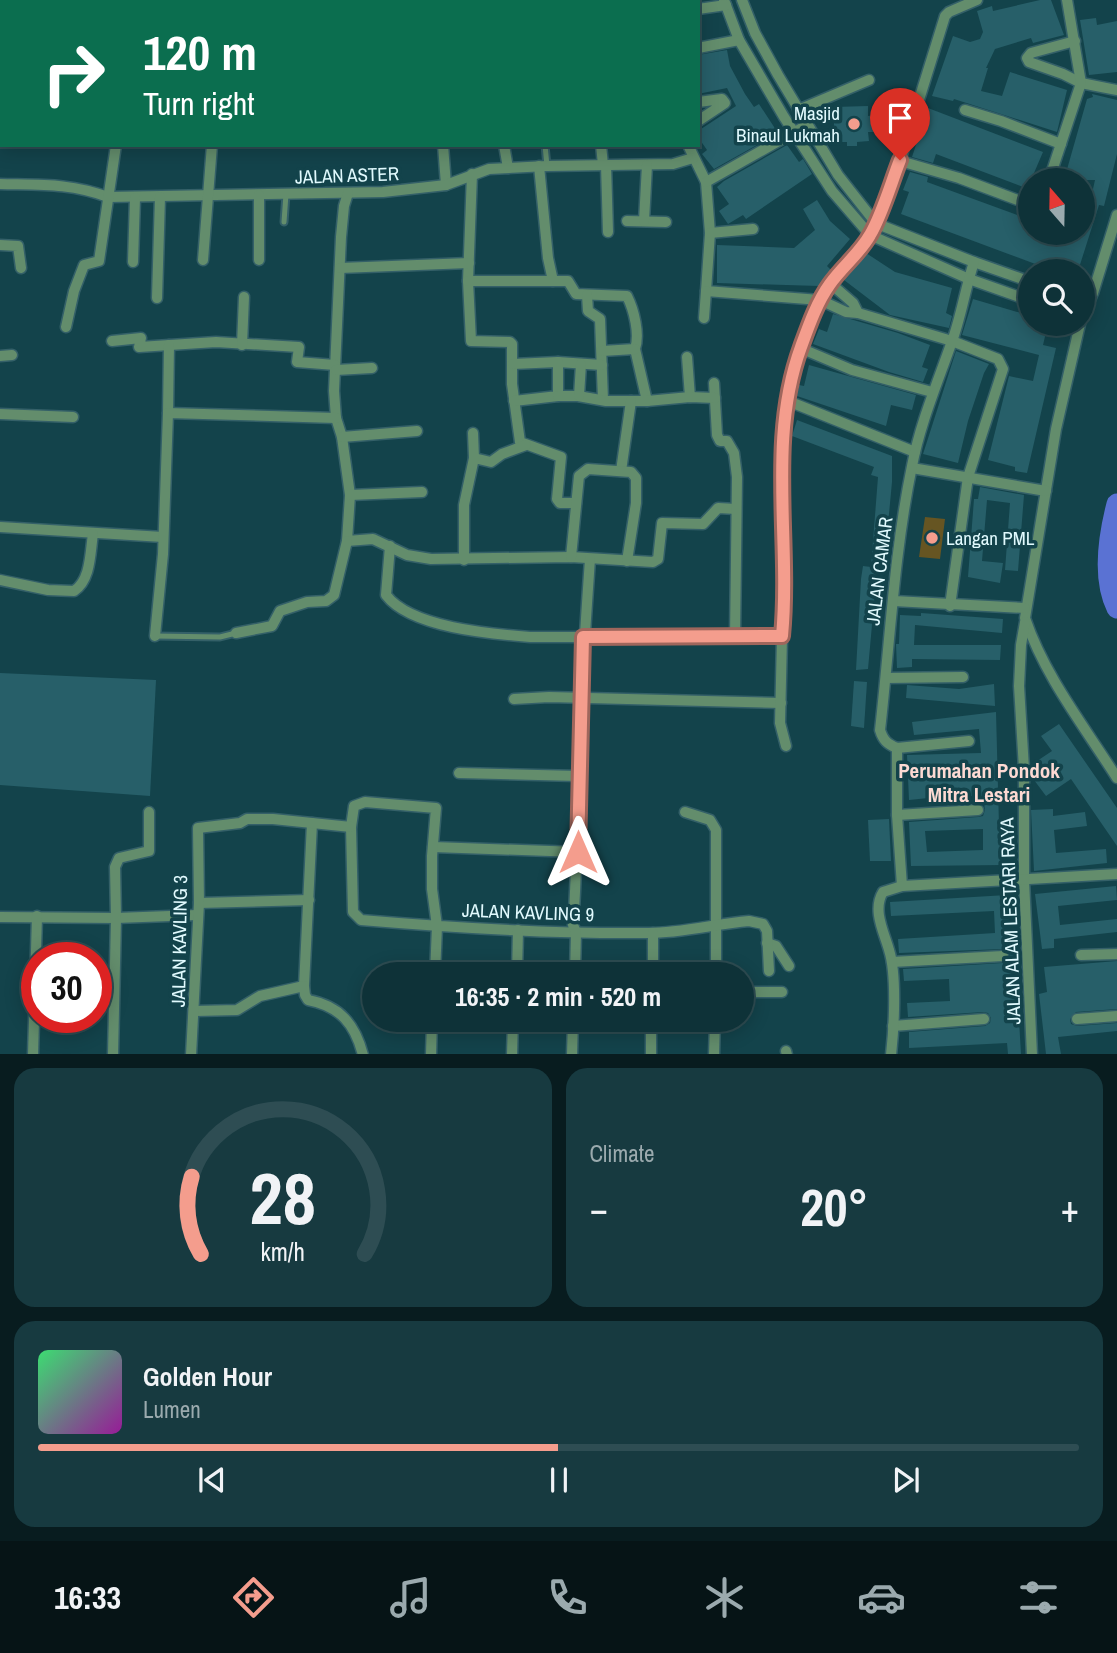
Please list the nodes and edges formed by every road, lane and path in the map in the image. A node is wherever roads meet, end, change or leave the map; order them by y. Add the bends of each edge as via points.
1 (742, 0) edge
2 (977, 0) edge
3 (1067, 0) edge
4 (725, 2) edge
5 (700, 8) edge
6 (739, 40) junction
7 (1075, 41) junction
8 (700, 48) edge
9 (778, 75) junction
10 (869, 80) dead end
11 (764, 83) junction
12 (1081, 83) junction
13 (1117, 90) edge
14 (700, 102) edge
15 (798, 110) junction
16 (965, 110) dead end
17 (700, 120) edge
18 (807, 125) junction
19 (794, 133) junction
20 (1061, 144) junction
21 (116, 147) edge
22 (212, 147) edge
23 (443, 147) edge
24 (504, 147) edge
25 (545, 147) edge
26 (601, 147) edge
27 (689, 147) edge
28 (693, 158) junction
29 (900, 160) junction
30 (605, 165) junction
31 (647, 165) junction
32 (543, 166) junction
33 (508, 168) junction
34 (1053, 168) edge
35 (472, 174) junction
36 (706, 183) junction
37 (0, 184) edge
38 (446, 185) junction
39 (348, 193) junction
40 (286, 194) junction
41 (259, 195) junction
42 (206, 196) junction
43 (160, 197) junction
44 (108, 198) junction
45 (135, 198) junction
46 (1018, 200) edge
47 (1117, 215) edge
48 (627, 221) dead end
49 (644, 221) junction
50 (284, 222) dead end
51 (666, 222) dead end
52 (875, 222) junction
53 (753, 229) dead end
54 (608, 232) dead end
55 (710, 233) junction
56 (870, 234) junction
57 (0, 245) edge
58 (203, 260) dead end
59 (259, 260) dead end
60 (133, 262) dead end
61 (974, 262) junction
62 (470, 263) junction
63 (21, 268) dead end
64 (340, 268) junction
65 (1018, 277) edge
66 (968, 279) junction
67 (468, 281) junction
68 (553, 281) junction
69 (830, 283) junction
70 (1095, 286) edge
71 (706, 291) junction
72 (587, 295) junction
73 (1018, 296) edge
74 (244, 297) dead end
75 (157, 298) dead end
76 (820, 300) junction
77 (858, 313) junction
78 (704, 318) dead end
79 (66, 327) dead end
80 (1077, 336) edge
81 (112, 341) dead end
82 (952, 341) junction
83 (169, 345) junction
84 (242, 345) junction
85 (800, 348) junction
86 (635, 349) junction
87 (602, 351) junction
88 (12, 355) dead end
89 (0, 356) edge
90 (688, 358) dead end
91 (558, 362) junction
92 (513, 364) junction
93 (581, 364) junction
94 (602, 365) junction
95 (335, 367) junction
96 (372, 368) dead end
97 (714, 383) dead end
98 (932, 392) junction
99 (558, 396) junction
100 (579, 396) junction
101 (690, 397) junction
102 (715, 398) junction
103 (603, 400) junction
104 (514, 401) junction
105 (631, 401) junction
106 (647, 401) junction
107 (788, 401) junction
108 (168, 413) junction
109 (0, 414) edge
110 (73, 417) dead end
111 (336, 418) junction
112 (417, 431) dead end
113 (473, 433) dead end
114 (342, 437) junction
115 (526, 445) junction
116 (915, 452) junction
117 (474, 458) junction
118 (912, 467) junction
119 (621, 471) junction
120 (968, 477) junction
121 (1046, 491) junction
122 (422, 492) dead end
123 (350, 495) junction
124 (576, 503) junction
125 (736, 509) junction
126 (0, 527) edge
127 (93, 534) junction
128 (163, 537) junction
129 (347, 541) junction
130 (390, 546) junction
131 (570, 557) junction
132 (590, 559) junction
133 (464, 560) junction
134 (627, 561) junction
135 (0, 580) edge
136 (894, 601) junction
137 (950, 606) junction
138 (1025, 613) junction
139 (236, 633) joint
140 (155, 636) joint
141 (782, 636) junction
142 (583, 637) junction
143 (735, 637) junction
144 (963, 677) dead end
145 (886, 678) junction
146 (582, 698) junction
147 (514, 699) dead end
148 (781, 703) junction
149 (968, 741) dead end
150 (786, 746) dead end
151 (897, 748) junction
152 (459, 773) dead end
153 (578, 776) junction
154 (1117, 778) edge
155 (978, 810) dead end
156 (685, 812) dead end
157 (149, 813) dead end
158 (897, 815) junction
159 (312, 823) junction
160 (351, 827) junction
161 (433, 847) junction
162 (578, 852) junction
163 (1117, 874) edge
164 (1024, 880) junction
165 (902, 886) junction
166 (309, 900) junction
167 (199, 903) junction
168 (197, 915) junction
169 (37, 916) junction
170 (0, 917) edge
171 (116, 918) junction
172 (718, 925) junction
173 (437, 926) junction
174 (518, 930) junction
175 (576, 932) junction
176 (653, 933) junction
177 (767, 943) junction
178 (1117, 954) edge
179 (1081, 955) dead end
180 (1003, 956) dead end
181 (436, 962) edge
182 (517, 962) edge
183 (575, 962) edge
184 (653, 962) edge
185 (717, 962) edge
186 (892, 962) junction
187 (789, 966) dead end
188 (769, 971) dead end
189 (304, 986) junction
190 (754, 992) edge
191 (782, 992) dead end
192 (195, 1011) junction
193 (1117, 1016) edge
194 (984, 1019) dead end
195 (1077, 1019) dead end
196 (893, 1026) junction
197 (432, 1032) edge
198 (513, 1032) edge
199 (573, 1032) edge
200 (651, 1032) edge
201 (714, 1032) edge
202 (33, 1054) edge
203 (113, 1054) edge
204 (191, 1054) edge
205 (363, 1054) edge
206 (431, 1054) edge
207 (512, 1054) edge
208 (572, 1054) edge
209 (651, 1054) edge
210 (713, 1054) edge
211 (891, 1054) edge
212 (1032, 1054) edge

1 - 9 street
2 - 29 street via 945,16
3 - 7 street
4 - 5 street
4 - 6 street
6 - 8 street
6 - 11 street
7 - 12 street
7 - 12 street via 1031,52 1027,58
9 - 11 street
9 - 15 street
10 - 15 street
11 - 19 street
12 - 13 street
12 - 20 street
14 - 17 street via 722,99 725,103
15 - 18 street
16 - 20 street
18 - 19 street
18 - 52 street
19 - 36 street
19 - 56 street via 832,191
20 - 34 street
21 - 44 street
22 - 42 street
23 - 38 street
24 - 33 street
25 - 32 lane
26 - 30 street
27 - 28 street
28 - 31 street, JALAN ASTER
28 - 36 street
29 - 46 street
29 - 52 street
30 - 31 street, JALAN ASTER
30 - 32 street, JALAN ASTER
30 - 54 street
31 - 49 street
32 - 33 street, JALAN ASTER
32 - 68 street
33 - 35 street, JALAN ASTER
35 - 38 street, JALAN ASTER
35 - 62 street
36 - 55 street
37 - 44 street, JALAN ASTER via 56,184 85,188
38 - 39 street, JALAN ASTER
39 - 40 street, JALAN ASTER
39 - 64 street
40 - 41 street, JALAN ASTER
40 - 50 lane
41 - 42 street, JALAN ASTER
41 - 59 street
42 - 43 street, JALAN ASTER
42 - 58 street
43 - 45 street, JALAN ASTER
43 - 75 street
44 - 45 street, JALAN ASTER
44 - 79 street via 99,261 84,265
45 - 60 street
47 - 70 street
48 - 49 street
49 - 51 street
52 - 56 street
52 - 61 street
53 - 55 street
55 - 71 street
56 - 66 street
56 - 69 street
57 - 63 street via 18,246
61 - 65 street
61 - 66 street, JALAN CAMAR
62 - 64 street
62 - 67 street
64 - 95 street
66 - 73 street
66 - 82 street, JALAN CAMAR
67 - 68 street
67 - 92 street via 471,341 510,342
68 - 72 street via 568,281 576,295
69 - 76 street
69 - 77 street
71 - 76 street
71 - 78 street
72 - 86 street via 627,296 638,340
72 - 87 street via 588,311 600,318
74 - 84 street
76 - 77 street
76 - 85 street
77 - 82 street
80 - 121 street, JALAN ALAM LESTARI RAYA
81 - 83 street via 141,338 139,347
82 - 98 street, JALAN CAMAR
82 - 120 street via 998,359 1003,369
83 - 84 street
83 - 108 street
84 - 95 street via 299,347 297,362
85 - 98 street via 852,370
85 - 107 street
86 - 87 street
86 - 106 street
87 - 94 street
88 - 89 street
90 - 101 street
91 - 92 street
91 - 93 street
91 - 99 street
92 - 104 street
93 - 94 street
93 - 100 street
94 - 103 street
95 - 96 street
95 - 111 street
97 - 102 street
98 - 116 street, JALAN CAMAR
99 - 100 street
99 - 104 street
100 - 103 street
101 - 102 street
101 - 106 street
102 - 125 street via 719,442 727,441 734,453
103 - 105 street
104 - 115 street via 520,442
105 - 106 street
105 - 119 street
107 - 116 street
107 - 141 street via 781,472 786,596
108 - 111 street
108 - 128 street
109 - 110 street
111 - 114 street
112 - 114 street
113 - 117 street
114 - 123 street
115 - 117 street via 491,462
115 - 124 street via 561,457 557,499
116 - 118 street, JALAN CAMAR
117 - 133 street via 464,505
118 - 120 street
118 - 136 street, JALAN CAMAR
119 - 124 street via 583,471
119 - 134 street via 636,478
120 - 121 street
120 - 137 street
121 - 138 street, JALAN ALAM LESTARI RAYA
122 - 123 street
123 - 129 street
124 - 131 street
125 - 134 street via 718,509 703,524 662,523 658,559
125 - 143 street
126 - 127 street
127 - 128 street
127 - 135 street via 87,571 74,591
128 - 140 street
129 - 130 street via 373,539
129 - 139 street via 334,595 280,611 272,626
130 - 133 street via 407,555
130 - 142 street via 386,595 415,614 450,628 495,635
131 - 132 street
131 - 133 street
132 - 134 street
132 - 142 street
136 - 137 street
136 - 145 street, JALAN CAMAR
137 - 138 street
138 - 154 street via 1047,670
138 - 164 street, JALAN ALAM LESTARI RAYA via 1019,666
139 - 140 lane
141 - 143 street
141 - 148 street
142 - 143 street
142 - 146 street
144 - 145 street
145 - 151 street, JALAN CAMAR via 880,730 888,745
146 - 147 street
146 - 148 street
146 - 153 street
148 - 150 street via 780,730
149 - 151 street
151 - 158 street
152 - 153 street
153 - 162 street
155 - 158 street
156 - 172 street via 710,820 716,830
157 - 171 street via 149,851 116,862
158 - 165 street
159 - 160 street
159 - 166 street
159 - 167 street, JALAN KAVLING 3 via 247,819 198,828
160 - 161 street, JALAN KAVLING 9 via 354,806 365,802 436,808
160 - 173 street, JALAN KAVLING 9 via 355,917
161 - 162 street
161 - 173 street
162 - 175 street
163 - 164 street
164 - 165 street
164 - 212 street, JALAN ALAM LESTARI RAYA
165 - 186 street via 887,889 878,904
166 - 167 street
166 - 189 street
167 - 168 street, JALAN KAVLING 3
168 - 171 street
168 - 192 street, JALAN KAVLING 3
169 - 170 street
169 - 171 street
169 - 202 street
171 - 203 street
172 - 176 street, JALAN KAVLING 9
172 - 177 street, JALAN KAVLING 9 via 763,924
172 - 185 street
173 - 174 street, JALAN KAVLING 9
173 - 181 street
174 - 175 street, JALAN KAVLING 9
174 - 182 street
175 - 176 street, JALAN KAVLING 9
175 - 183 street
176 - 184 street
177 - 187 street via 776,946
177 - 188 street
178 - 179 street
180 - 186 street
186 - 196 street
189 - 192 street via 260,996 237,1010
189 - 205 street via 308,1000 344,1015
190 - 191 street
192 - 204 street, JALAN KAVLING 3
193 - 195 street
194 - 196 street
196 - 211 street
197 - 206 street
198 - 207 street
199 - 208 street
200 - 209 street
201 - 210 street

